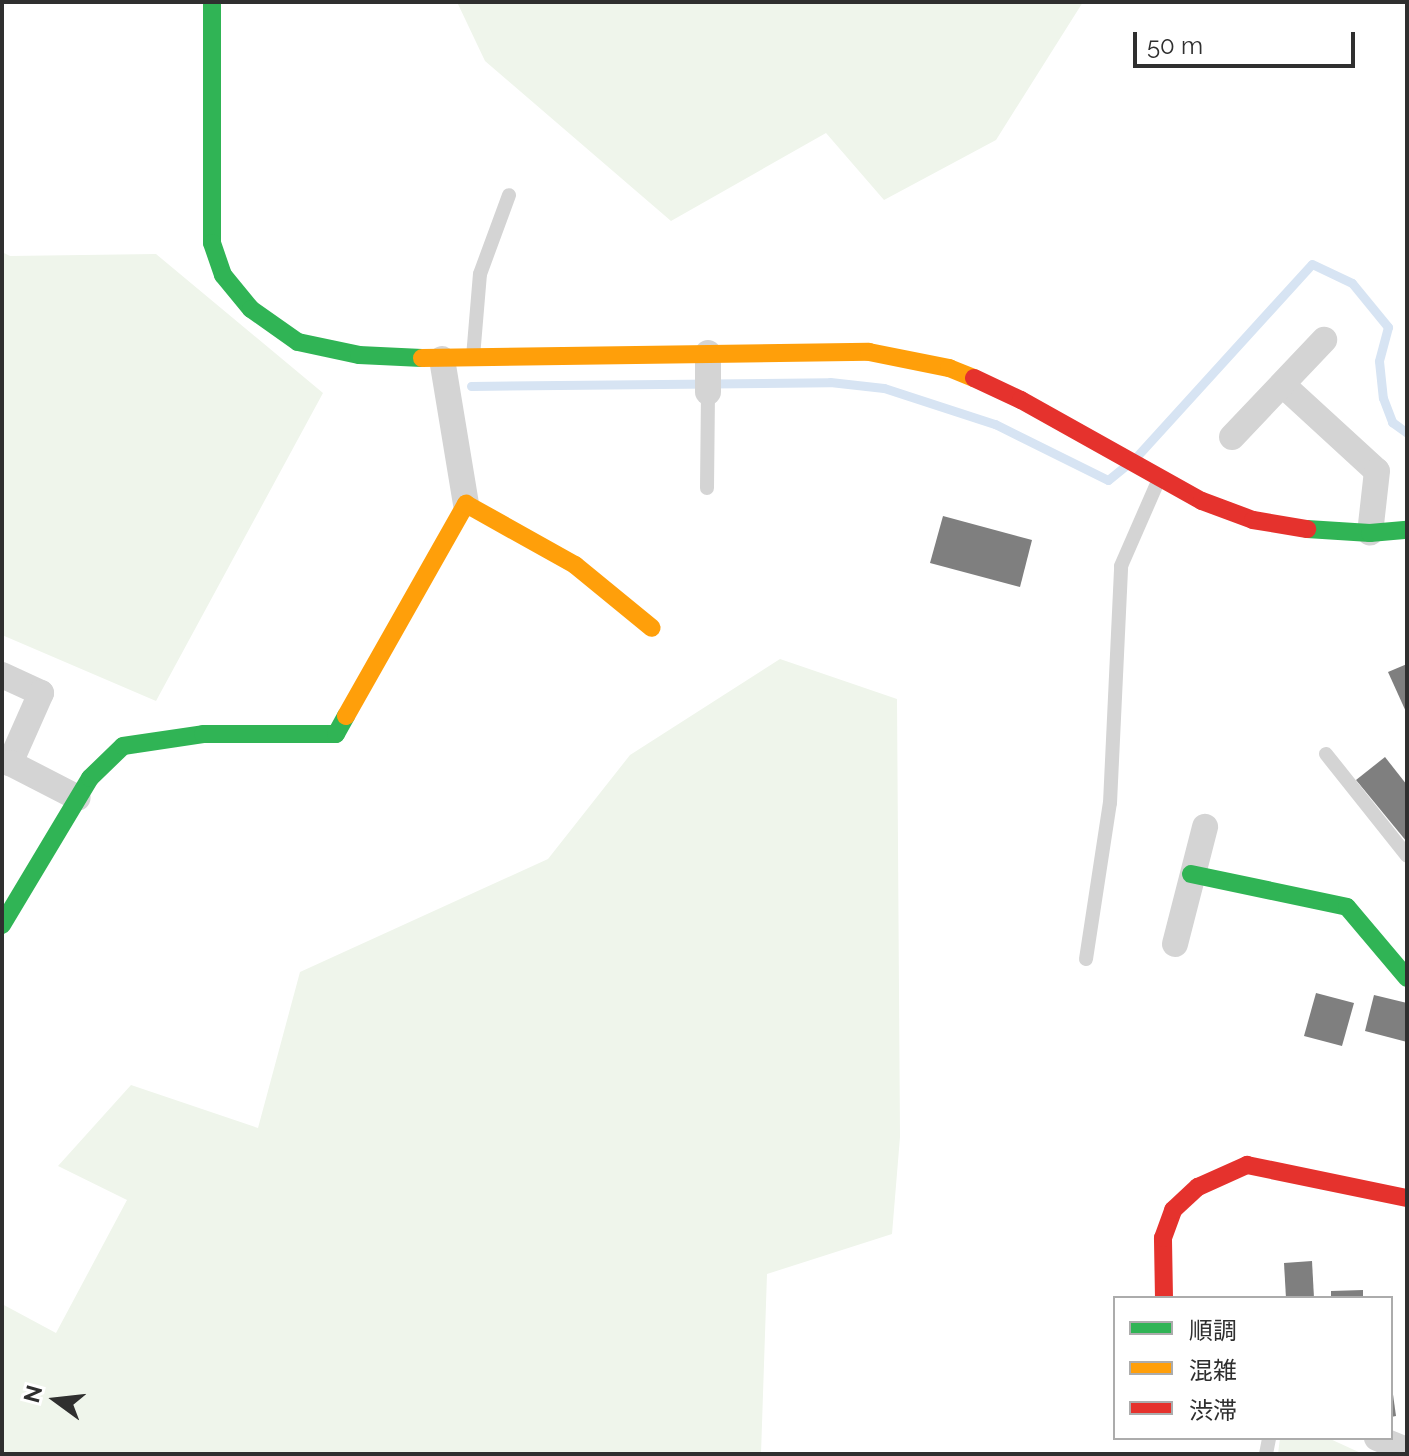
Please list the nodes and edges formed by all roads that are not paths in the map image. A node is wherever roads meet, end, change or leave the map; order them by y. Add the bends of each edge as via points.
1 (212, 2) edge
2 (509, 195) dead end
3 (1324, 340) dead end
4 (473, 357) junction
5 (442, 359) junction
6 (708, 374) junction
7 (1283, 385) junction
8 (1232, 437) dead end
9 (1154, 475) junction
10 (707, 488) dead end
11 (466, 504) junction
12 (1407, 530) edge
13 (1370, 533) junction
14 (652, 628) dead end
15 (2, 675) edge
16 (1326, 754) dead end
17 (78, 798) junction
18 (1205, 827) dead end
19 (1407, 856) edge
20 (1191, 874) junction
21 (2, 925) edge
22 (1175, 944) dead end
23 (1086, 959) dead end
24 (1407, 978) edge
25 (1407, 1198) edge
26 (1164, 1296) edge
27 (1382, 1440) edge
28 (1407, 1450) edge

1 - 5 street via 212,243 223,275 251,309 298,342 359,355
2 - 4 lane via 480,274
3 - 7 street
4 - 5 street
4 - 6 street
5 - 11 street
6 - 9 street via 869,352 949,368 1021,400
6 - 10 lane
7 - 8 street
7 - 13 street via 1377,471
9 - 13 street via 1253,520
9 - 23 lane via 1121,566 1110,803
11 - 14 street via 575,565
11 - 17 street via 336,734 203,734 123,746 90,778
12 - 13 street
15 - 17 street via 41,693 10,763
16 - 19 lane
17 - 21 street
18 - 20 street
20 - 22 street
20 - 24 street via 1347,907
25 - 26 street via 1247,1165 1198,1187 1173,1210 1163,1238
27 - 28 street

